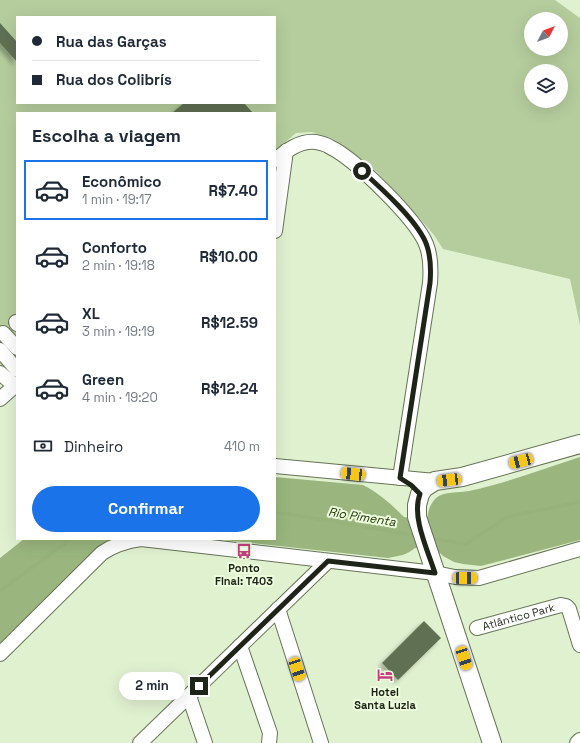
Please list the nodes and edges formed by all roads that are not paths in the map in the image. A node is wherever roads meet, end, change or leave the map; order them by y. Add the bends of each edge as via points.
1 (286, 151) junction
2 (276, 159) edge
3 (276, 224) edge
4 (3, 333) dead end
5 (16, 347) edge
6 (0, 350) edge
7 (16, 369) edge
8 (0, 373) edge
9 (16, 385) edge
10 (0, 399) edge
11 (580, 444) edge
12 (276, 466) edge
13 (400, 478) junction
14 (435, 481) junction
15 (420, 494) junction
16 (137, 540) edge
17 (150, 540) edge
18 (580, 549) edge
19 (328, 561) junction
20 (431, 567) junction
21 (278, 609) junction
22 (477, 628) dead end
23 (580, 645) edge
24 (240, 646) junction
25 (0, 654) edge
26 (189, 696) junction
27 (148, 740) edge
28 (580, 740) edge
29 (205, 743) edge
30 (269, 743) edge
31 (321, 743) edge
32 (492, 743) edge
33 (577, 743) edge

1 - 2 street
1 - 3 street
1 - 13 street via 302,143 314,142 329,146 352,161 403,212 421,233 427,245 430,256 430,283
4 - 5 street
6 - 7 street
8 - 9 street
9 - 10 street
11 - 14 main road via 462,478
12 - 13 street
13 - 14 street
13 - 15 street
14 - 15 main road
15 - 20 main road via 417,517
16 - 25 street via 119,544 102,553
17 - 19 street
18 - 20 street via 479,578 455,577
19 - 20 street
19 - 21 street
20 - 32 main road
21 - 24 street
21 - 31 street
22 - 23 street, Atlântico Park via 561,605 569,609
24 - 26 street
24 - 30 street via 270,733
26 - 27 street
26 - 29 street
28 - 33 street

